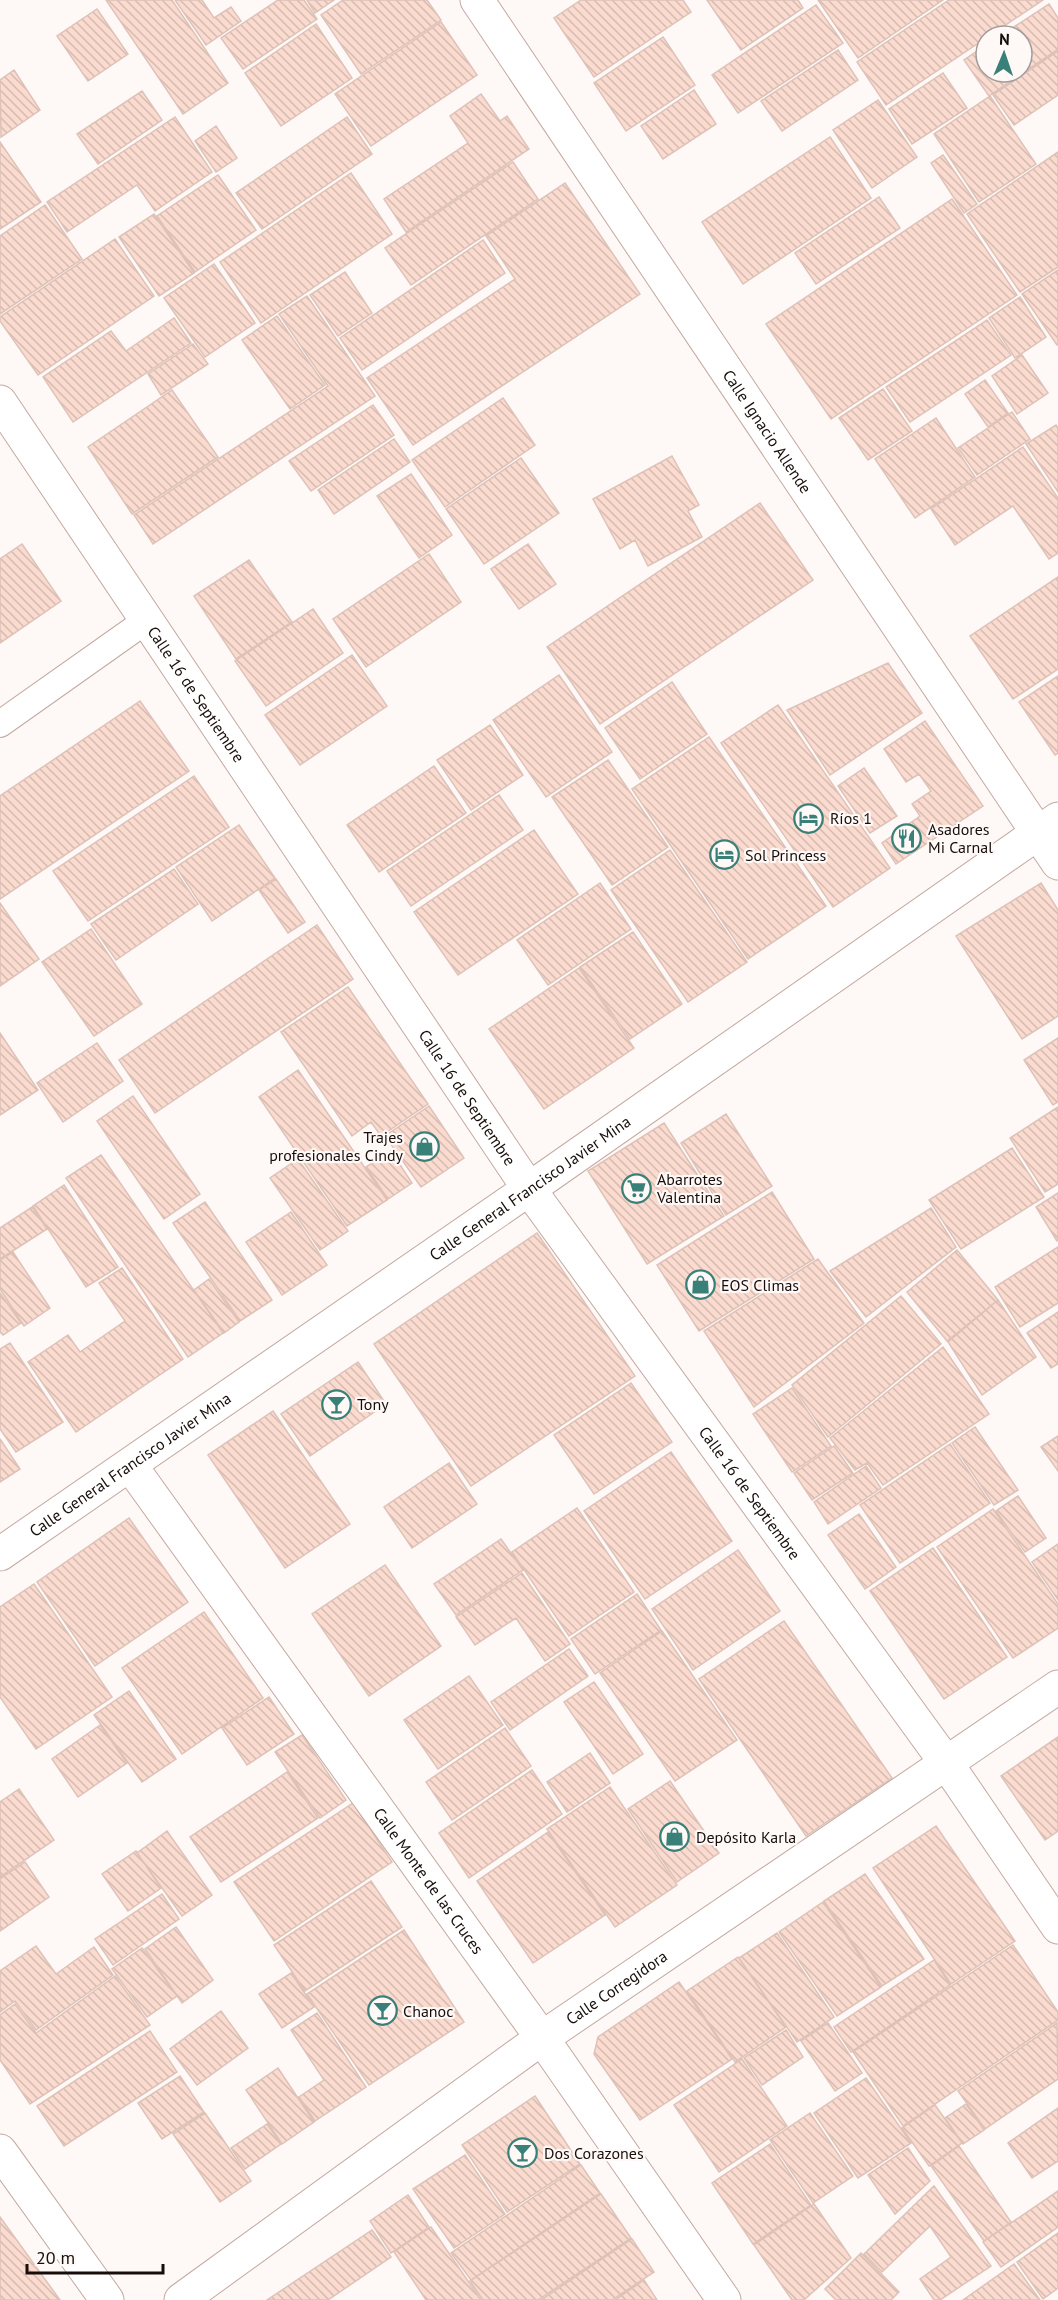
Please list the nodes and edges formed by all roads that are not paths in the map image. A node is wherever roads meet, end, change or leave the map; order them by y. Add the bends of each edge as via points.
1 (477, 0) edge
2 (0, 402) edge
3 (147, 620) junction
4 (0, 724) edge
5 (1047, 826) edge
6 (1058, 863) edge
7 (529, 1189) junction
8 (130, 1465) junction
9 (0, 1554) edge
10 (1058, 1687) edge
11 (947, 1764) junction
12 (1058, 1927) edge
13 (542, 2038) junction
14 (0, 2151) edge
15 (107, 2300) edge
16 (181, 2300) edge
17 (723, 2300) edge

1 - 5 street, Calle Ignacio Allende
2 - 3 street, Calle 16 de Septiembre
3 - 4 lane
3 - 7 street, Calle 16 de Septiembre
5 - 6 street, Calle Ignacio Allende
5 - 7 street, Calle General Francisco Javier Mina
7 - 8 street, Calle General Francisco Javier Mina
7 - 11 street, Calle 16 de Septiembre
8 - 9 street, Calle General Francisco Javier Mina
8 - 13 street, Calle Monte de las Cruces
10 - 11 street, Calle Corregidora
11 - 12 street, Calle 16 de Septiembre
11 - 13 street, Calle Corregidora
13 - 16 street, Calle Corregidora
13 - 17 street, Calle Monte de las Cruces
14 - 15 street

